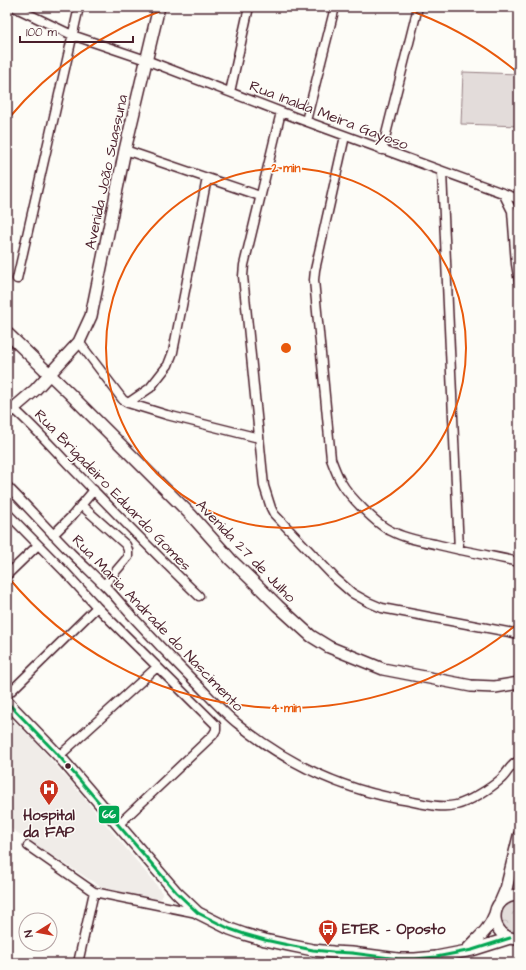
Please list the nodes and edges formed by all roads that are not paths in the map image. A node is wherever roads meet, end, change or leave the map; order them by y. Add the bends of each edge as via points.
1 (14, 7) edge
2 (79, 7) edge
3 (159, 7) edge
4 (249, 7) edge
5 (335, 7) edge
6 (418, 7) edge
7 (72, 35) junction
8 (146, 60) junction
9 (230, 92) junction
10 (281, 112) junction
11 (306, 121) junction
12 (345, 136) junction
13 (125, 150) junction
14 (382, 150) junction
15 (442, 172) junction
16 (206, 178) junction
17 (503, 193) junction
18 (260, 196) junction
19 (519, 199) edge
20 (519, 204) edge
21 (512, 211) junction
22 (517, 254) edge
23 (16, 280) dead end
24 (519, 282) edge
25 (7, 333) edge
26 (80, 342) junction
27 (49, 374) junction
28 (128, 403) junction
29 (9, 409) edge
30 (259, 438) junction
31 (7, 486) edge
32 (94, 490) junction
33 (81, 504) junction
34 (7, 513) edge
35 (53, 535) junction
36 (38, 545) junction
37 (459, 550) junction
38 (519, 562) edge
39 (7, 575) edge
40 (104, 585) junction
41 (199, 596) dead end
42 (97, 607) junction
43 (519, 634) edge
44 (157, 667) junction
45 (519, 683) edge
46 (7, 695) edge
47 (7, 702) edge
48 (59, 756) junction
49 (519, 761) edge
50 (118, 825) junction
51 (519, 836) edge
52 (28, 846) dead end
53 (94, 892) junction
54 (519, 895) edge
55 (497, 908) junction
56 (198, 913) junction
57 (514, 938) edge
58 (466, 951) junction
59 (78, 963) edge

1 - 7 street, Rua Inalda Meira Gayoso
2 - 7 street
3 - 8 street, Avenida João Suassuna
4 - 9 street
5 - 11 street
6 - 14 street
7 - 8 street, Rua Inalda Meira Gayoso
7 - 23 street
8 - 9 street, Rua Inalda Meira Gayoso
8 - 13 street, Avenida João Suassuna
9 - 10 street, Rua Inalda Meira Gayoso
10 - 11 street, Rua Inalda Meira Gayoso
10 - 18 street
11 - 12 street, Rua Inalda Meira Gayoso
12 - 14 street, Rua Inalda Meira Gayoso
12 - 37 street via 314,280 331,459 341,483 381,525 406,538
13 - 16 street
13 - 26 street, Avenida João Suassuna via 91,316
14 - 15 street, Rua Inalda Meira Gayoso
15 - 17 street, Rua Inalda Meira Gayoso
15 - 37 street
16 - 18 street
16 - 28 street via 173,352 168,365 150,388
17 - 19 street, Rua Inalda Meira Gayoso
17 - 21 street
18 - 30 street via 243,276
20 - 21 street
21 - 22 street
22 - 24 street
25 - 27 street, Avenida 27 de Julho
26 - 27 street
26 - 28 street via 123,400
27 - 29 street via 35,390
27 - 45 street, Avenida 27 de Julho via 191,516 231,560 310,636 329,647 382,669 470,686 494,687
28 - 30 street
29 - 32 street, Rua Brigadeiro Eduardo Gomes
30 - 43 street via 264,486 274,514 352,593 382,608
31 - 35 street, Rua Maria Andrade do Nascimento
32 - 33 street
32 - 41 street, Rua Brigadeiro Eduardo Gomes
33 - 35 street
33 - 40 street via 126,545 128,550 128,557
34 - 36 street, Rua Maria Andrade do Nascimento
35 - 40 street, Rua Maria Andrade do Nascimento
36 - 39 street
36 - 42 street, Rua Maria Andrade do Nascimento
37 - 38 street
40 - 49 street, Rua Maria Andrade do Nascimento via 228,716 276,752 322,776 386,797 451,806 478,795 501,779 514,762
42 - 44 street, Rua Maria Andrade do Nascimento
42 - 46 street
44 - 48 street
44 - 50 street, Rua Maria Andrade do Nascimento via 216,725 216,730
47 - 48 street
48 - 50 street
50 - 56 street via 176,892
51 - 55 street via 506,889
52 - 53 street
53 - 56 street
53 - 59 street
54 - 55 street via 508,897
55 - 57 street via 496,926 504,935
55 - 58 street via 489,927
56 - 58 street via 244,934 313,950 398,959 424,958
57 - 58 street

